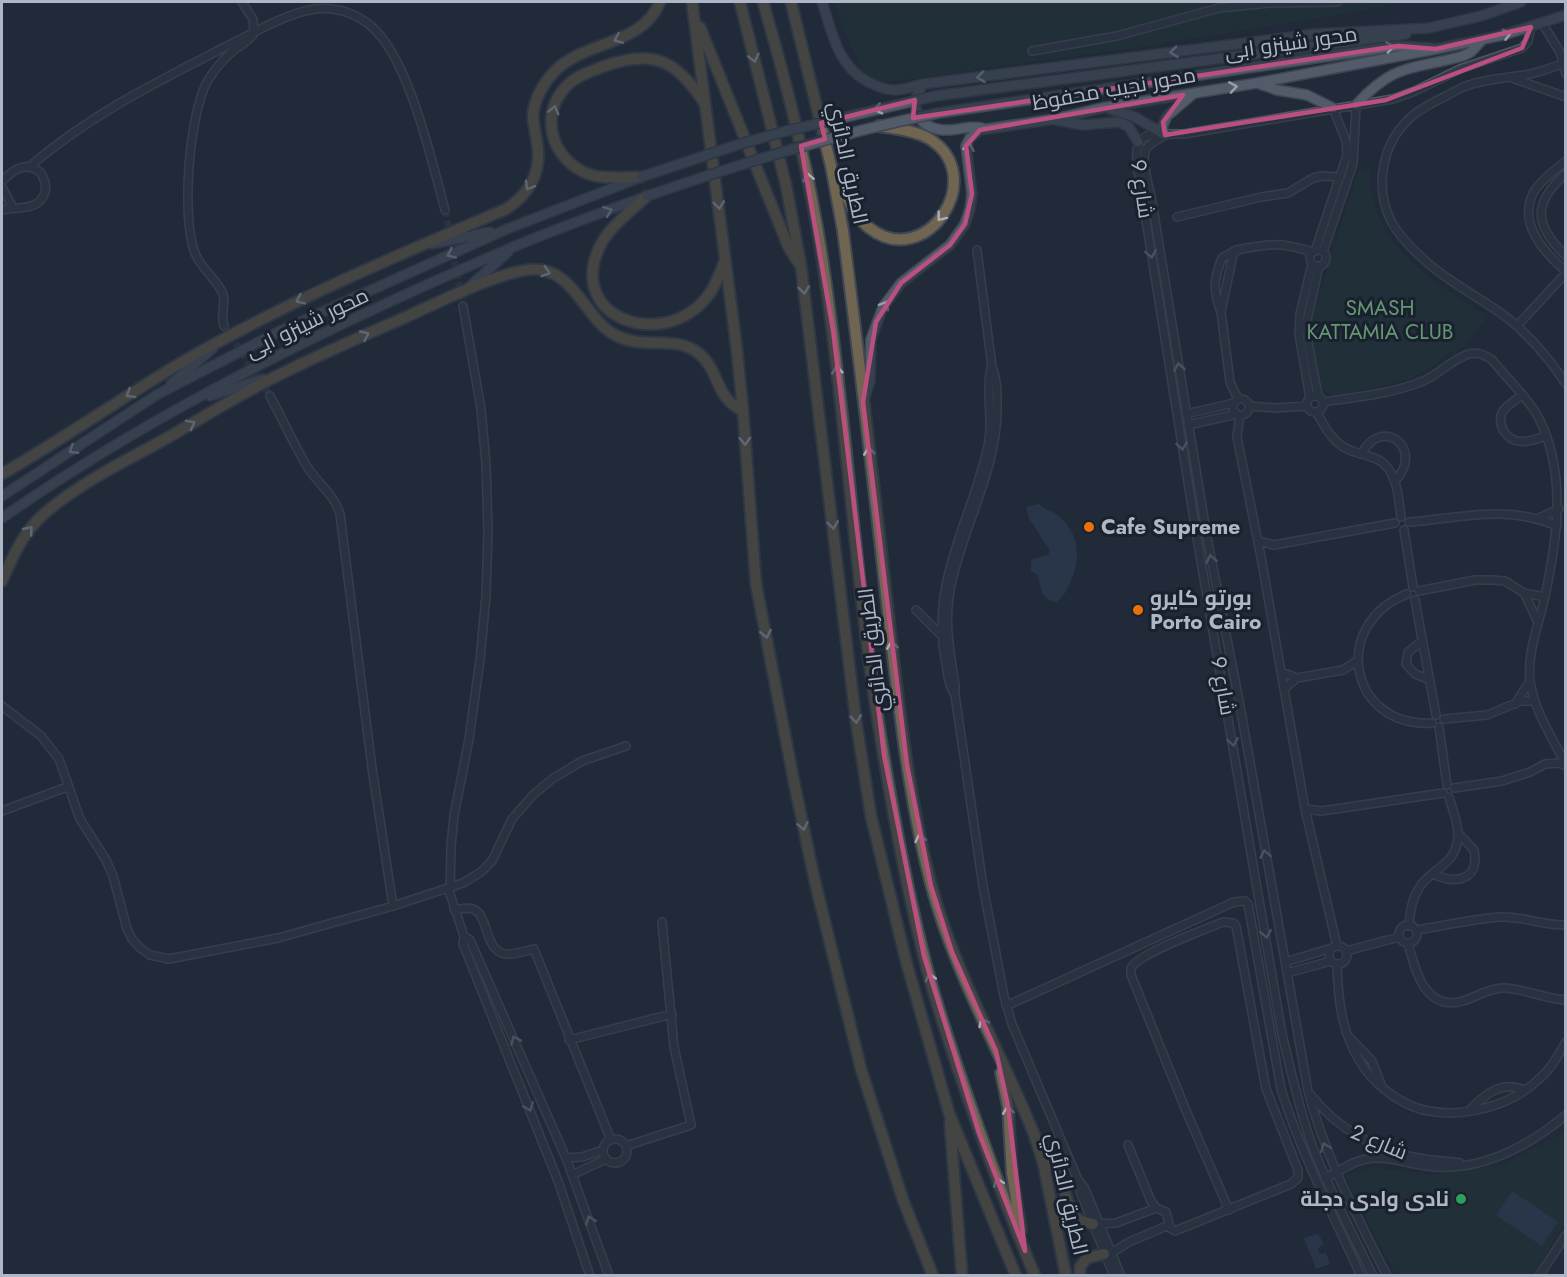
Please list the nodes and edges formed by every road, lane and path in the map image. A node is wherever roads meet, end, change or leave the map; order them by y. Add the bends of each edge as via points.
1 (242, 2) edge
2 (660, 2) edge
3 (692, 2) edge
4 (740, 2) edge
5 (763, 2) edge
6 (791, 2) edge
7 (822, 2) edge
8 (1337, 2) edge
9 (1521, 2) edge
10 (694, 13) junction
11 (1566, 16) edge
12 (1542, 23) junction
13 (1531, 27) junction
14 (1429, 28) junction
15 (254, 33) junction
16 (1482, 40) junction
17 (1436, 49) junction
18 (1032, 51) dead end
19 (1564, 64) junction
20 (1566, 74) edge
21 (1510, 77) junction
22 (1257, 83) junction
23 (923, 84) junction
24 (1194, 93) junction
25 (1566, 97) edge
26 (1356, 105) junction
27 (707, 107) junction
28 (1102, 108) junction
29 (1333, 108) junction
30 (1055, 119) junction
31 (879, 126) junction
32 (984, 128) junction
33 (1165, 135) junction
34 (1138, 142) junction
35 (1566, 161) edge
36 (831, 166) junction
37 (29, 167) junction
38 (1566, 173) edge
39 (641, 177) junction
40 (1340, 177) junction
41 (2, 181) edge
42 (2, 187) edge
43 (647, 195) junction
44 (13, 208) junction
45 (2, 210) edge
46 (445, 210) tunnel mouth
47 (1177, 217) dead end
48 (507, 229) junction
49 (421, 246) junction
50 (514, 246) junction
51 (976, 250) dead end
52 (1236, 250) junction
53 (1317, 252) junction
54 (1566, 255) edge
55 (725, 258) junction
56 (1316, 265) junction
57 (801, 266) junction
58 (1566, 272) edge
59 (467, 289) junction
60 (463, 306) tunnel mouth
61 (1221, 312) junction
62 (224, 326) tunnel mouth
63 (1517, 326) junction
64 (222, 341) junction
65 (281, 374) junction
66 (1566, 384) edge
67 (158, 394) junction
68 (1522, 395) junction
69 (270, 396) tunnel mouth
70 (1317, 399) junction
71 (1236, 401) junction
72 (863, 402) junction
73 (188, 403) junction
74 (1250, 406) junction
75 (1307, 406) junction
76 (743, 411) junction
77 (1317, 412) junction
78 (994, 413) junction
79 (1186, 414) junction
80 (1238, 414) junction
81 (1188, 425) junction
82 (1546, 436) junction
83 (1362, 453) junction
84 (2, 474) edge
85 (1395, 481) junction
86 (2, 496) edge
87 (1559, 509) junction
88 (1401, 517) junction
89 (2, 518) edge
90 (1538, 518) junction
91 (1409, 522) junction
92 (1395, 523) junction
93 (1557, 526) junction
94 (1404, 530) junction
95 (1207, 537) junction
96 (1197, 538) junction
97 (1258, 541) junction
98 (1274, 545) junction
99 (1261, 557) junction
100 (2, 581) edge
101 (1413, 591) junction
102 (1524, 593) junction
103 (1545, 597) junction
104 (916, 610) dead end
105 (1538, 622) junction
106 (941, 635) junction
107 (1421, 642) junction
108 (1357, 661) junction
109 (1343, 670) junction
110 (1281, 672) junction
111 (1361, 675) junction
112 (1297, 678) junction
113 (1428, 679) junction
114 (1530, 681) junction
115 (1284, 690) junction
116 (955, 695) junction
117 (1534, 701) junction
118 (1515, 704) junction
119 (2, 706) edge
120 (1240, 706) junction
121 (1227, 707) junction
122 (1436, 715) junction
123 (1444, 719) junction
124 (1435, 725) junction
125 (626, 746) dead end
126 (1556, 746) junction
127 (1545, 764) junction
128 (1566, 766) edge
129 (68, 787) junction
130 (1451, 787) junction
131 (1446, 795) junction
132 (1305, 809) junction
133 (2, 811) edge
134 (1322, 811) junction
135 (1308, 821) junction
136 (1458, 833) junction
137 (1433, 874) junction
138 (1270, 886) junction
139 (1258, 888) junction
140 (450, 889) junction
141 (393, 906) junction
142 (454, 910) junction
143 (662, 922) dead end
144 (1566, 925) edge
145 (1408, 926) junction
146 (1416, 930) junction
147 (464, 936) junction
148 (1399, 937) junction
149 (1408, 943) junction
150 (1334, 947) junction
151 (1346, 951) junction
152 (1285, 962) junction
153 (1334, 963) junction
154 (1287, 973) junction
155 (1566, 1000) edge
156 (1006, 1006) junction
157 (672, 1014) junction
158 (1296, 1030) junction
159 (1282, 1034) junction
160 (569, 1040) junction
161 (1566, 1042) edge
162 (996, 1051) junction
163 (1524, 1090) junction
164 (1308, 1091) junction
165 (1470, 1110) junction
166 (949, 1113) junction
167 (1566, 1115) edge
168 (1034, 1134) junction
169 (611, 1140) junction
170 (1128, 1145) dead end
171 (626, 1146) junction
172 (603, 1150) junction
173 (566, 1158) junction
174 (606, 1159) junction
175 (1466, 1164) junction
176 (1336, 1173) junction
177 (572, 1175) junction
178 (1325, 1178) junction
179 (1156, 1208) junction
180 (1229, 1210) junction
181 (1096, 1224) junction
182 (1169, 1226) junction
183 (1566, 1235) edge
184 (1024, 1251) junction
185 (1108, 1254) junction
186 (591, 1275) edge
187 (609, 1275) edge
188 (933, 1275) edge
189 (962, 1275) edge
190 (1016, 1275) edge
191 (1035, 1275) edge
192 (1066, 1275) edge
193 (1080, 1275) edge
194 (1113, 1275) edge
195 (1121, 1275) edge
196 (1361, 1275) edge
197 (1373, 1275) edge
198 (1388, 1275) edge
199 (1539, 1275) edge

1 - 15 street via 253,19
2 -> 49 highway via 642,26 566,62 548,79 533,116 538,166 524,196 506,209
3 - 10 highway
4 -> 57 highway, الطريق الدائري via 786,185
184 -> 5 highway, الطريق الدائري via 979,1133 946,1030 906,878 866,638 823,261 792,105
6 - 36 highway, الطريق الدائري
7 - 23 main road, محور نجيب محفوظ via 837,49 857,75 879,87 895,90
8 - 18 street via 1219,8 1117,36
9 - 14 main road, محور نجيب محفوظ
10 - 27 highway
10 - 57 highway via 788,246
11 - 12 main road, محور نجيب محفوظ
12 - 13 main road, محور نجيب محفوظ
12 - 19 street
16 -> 13 main road, محور نجيب محفوظ
13 - 26 street via 1528,42 1518,50 1460,69 1401,96
14 -> 23 main road, محور نجيب محفوظ via 1315,34
14 -> 39 main road, محور شينزو ابى, bridge via 935,96 737,145
15 - 37 street via 110,107
15 - 46 street via 316,9 341,10 370,25 380,35 413,99
15 - 62 street via 222,61 207,82 192,135 191,241 197,258 222,292
16 - 17 main road, محور نجيب محفوظ
16 - 26 main road via 1463,56 1393,73
17 - 22 main road, محور نجيب محفوظ
31 -> 17 main road, محور شينزو ابى, bridge via 938,113 1398,46
19 - 20 street
19 - 21 street
21 - 25 street
21 - 63 street via 1466,86 1411,117 1395,136 1385,158 1382,190 1391,222 1420,257
24 -> 22 main road, محور نجيب محفوظ
22 - 29 main road via 1307,95
23 - 32 main road, محور نجيب محفوظ via 915,104 925,123 944,130
24 - 28 main road, محور نجيب محفوظ
24 - 33 main road via 1165,119
26 - 29 street
26 - 53 street via 1353,164
39 -> 27 highway via 594,176 569,164 553,138 552,116 563,89 581,75 621,60 656,60 685,77
27 -> 55 highway
28 - 30 main road, محور نجيب محفوظ
28 - 33 main road via 1130,114
29 - 33 street
29 - 40 street via 1347,147
30 - 32 main road, محور نجيب محفوظ
30 - 34 main road via 1083,125 1119,122 1129,127
31 -> 36 highway via 914,133 936,144 946,157 952,172 952,197 936,225 907,238 876,233 854,210
31 - 43 main road, محور شينزو ابى, bridge via 781,151
72 -> 32 main road via 870,381 871,339 883,307 909,276 950,245 965,224 972,194 966,146 972,135
33 - 34 street, شارع 9 via 1148,136
79 -> 33 street, شارع 9 via 1144,155 1146,148
34 -> 96 street, شارع 9 via 1137,164
35 - 58 street via 1542,181 1533,193 1530,209 1533,235
36 - 72 highway, الطريق الدائري via 843,231
37 - 41 street via 18,168
37 - 44 street via 43,177 44,194 33,206
38 - 54 street via 1544,197 1541,214 1549,236
39 - 48 main road, محور شينزو ابى
40 - 47 street via 1313,178 1288,193
40 - 53 street
42 - 44 street
50 -> 43 main road, محور شينزو ابى
43 - 55 highway via 606,236 597,254 594,281 600,298 617,317 633,323 659,324 682,317 702,303 716,283
44 - 45 street
48 - 49 main road
48 -> 67 main road, محور شينزو ابى via 282,330
49 -> 64 highway via 301,299
50 - 59 main road
50 - 73 main road, محور شينزو ابى via 294,347
51 - 78 street via 997,384
52 - 53 street via 1277,243
52 - 61 street
52 - 61 street via 1222,258 1215,278
53 - 56 street via 1310,258
53 - 56 street via 1325,260
55 - 76 highway
56 - 70 street via 1306,325
57 -> 166 highway, الطريق الدائري via 856,721 870,807 906,961
58 - 63 street
65 -> 59 highway
59 -> 76 highway via 521,270 551,272 616,336 644,344 677,344 698,352 708,363 724,397
60 - 140 street via 484,436 488,563 480,660 452,831
61 - 71 street
63 - 66 street via 1540,348
64 - 67 main road
64 -> 84 highway
65 - 73 main road
100 -> 65 highway via 24,536 53,507 92,480
67 -> 86 main road, محور شينزو ابى
68 - 70 street via 1492,360 1476,353 1407,387
68 - 82 street
68 - 82 street via 1500,417 1506,434 1518,442
69 - 141 street via 304,461 335,499 340,514
70 - 75 street
70 - 77 street via 1322,409
71 - 74 street via 1244,399
71 - 79 street
71 - 80 street via 1233,407
162 -> 72 highway, الطريق الدائري via 952,952 918,834
73 - 89 main road, محور شينزو ابى via 47,486
74 - 75 street
74 - 80 street via 1247,413
75 - 77 street
76 -> 188 highway via 756,584 815,882 861,1069 903,1200
77 - 83 street via 1333,438
78 - 106 street via 987,452 944,586
78 - 116 street via 993,451 949,598
79 - 81 street, شارع 9
80 - 81 street
80 - 97 street via 1237,437
81 - 95 street, شارع 9
82 - 87 street
83 - 85 street via 1379,459
83 - 85 street via 1376,437 1391,437 1399,442 1406,459
85 - 88 street
87 - 90 street
87 - 93 street
88 - 91 street
88 - 92 street
90 - 91 street via 1490,512
90 - 93 street
91 - 94 street
92 - 94 street
92 - 98 street
93 - 103 street
94 - 101 street
95 - 96 street
120 -> 95 street, شارع 9
96 - 121 street, شارع 9
97 - 98 street
97 - 99 street
98 - 99 street
99 - 110 street
101 - 102 street via 1492,580 1505,581
101 - 107 street via 1409,598 1415,600
101 - 108 street via 1392,600 1373,617 1361,639
102 - 103 street
102 - 105 street
103 - 105 street
104 - 106 street
105 - 114 street via 1531,644
106 - 116 street
107 - 113 street
107 - 113 street via 1408,652 1406,664 1415,674
108 - 109 street
108 - 111 street
109 - 111 street
109 - 112 street
110 - 112 street
110 - 115 street
111 - 124 street via 1369,696 1390,715 1416,724
112 - 115 street
113 - 122 street
114 - 117 street
114 - 118 street
115 - 132 street
116 - 156 street via 983,886
117 - 118 street
117 - 126 street
118 - 123 street via 1487,715
119 - 129 street via 52,747
120 - 121 street
138 -> 120 street, شارع 9
121 -> 139 street, شارع 9
122 - 123 street
122 - 124 street via 1432,718
123 - 124 street via 1443,724
124 - 130 street
125 - 140 street via 582,761 542,787 517,812 487,868
126 - 127 street
126 - 128 street
127 - 128 street
127 - 130 street via 1502,781
129 - 133 street
129 - 141 street via 84,828 110,868 127,929 140,948 155,957 184,958 278,938
130 - 131 street via 1455,793
131 - 134 street
131 - 136 street
132 - 134 street
132 - 135 street
134 - 135 street
135 - 150 street
136 - 137 street via 1453,854
136 - 137 street via 1474,850 1472,871 1456,880
137 - 145 street via 1415,894
138 - 139 street
138 - 152 street, شارع 9
139 -> 159 street, شارع 9
140 - 141 street
140 - 142 street
142 - 147 street
142 - 160 street via 477,911 493,945 501,952 534,949
143 - 157 street
144 - 146 street via 1499,917
145 - 146 street
145 - 148 street via 1401,929
146 - 149 street via 1415,940
173 -> 147 street via 471,940
147 -> 186 street via 463,944 558,1180
148 - 149 street
148 - 151 street
149 - 155 street via 1415,973 1423,987 1441,1001 1461,1002 1499,988
150 - 151 street
150 - 152 street
150 - 153 street via 1329,954
151 - 153 street via 1344,962
152 - 154 street, شارع 9
153 - 154 street
153 - 165 street via 1346,1034 1364,1068 1382,1088 1424,1110
154 - 158 street, شارع 9
156 - 181 street
156 - 196 street via 1234,902 1245,901 1281,1089 1310,1166
157 - 160 street
157 - 171 street via 676,1057 691,1125
158 - 159 street
158 - 164 street, شارع 9
159 - 178 street, شارع 9 via 1300,1108
160 - 169 street
161 - 163 street via 1549,1069
162 - 168 highway, الطريق الدائري
184 -> 162 highway via 1012,1173 1008,1106
163 - 165 street via 1493,1106
163 - 165 street via 1501,1088 1483,1097
164 - 175 street, شارع 2 via 1333,1120 1379,1147 1408,1156
176 -> 164 street, شارع 9 via 1318,1130
166 - 189 highway
166 - 190 highway, الطريق الدائري
167 - 175 street, شارع 2 via 1511,1152 1486,1162
168 - 181 highway via 1060,1177 1072,1215
168 - 192 highway, الطريق الدائري
169 - 171 street
169 - 172 street
170 - 179 street
171 - 174 street via 626,1155 620,1162
172 - 173 street
172 - 174 street
173 - 177 street
174 - 177 street
175 - 176 street, شارع 2 via 1433,1167 1375,1158 1354,1162
176 - 178 street, شارع 2
176 - 198 street, شارع 9
187 -> 177 street
178 - 197 street, شارع 9
179 - 181 street via 1116,1223
179 - 182 street via 1167,1212
180 - 180 street via 1131,975 1131,968 1140,959 1228,921 1236,926 1266,1089 1299,1174 1291,1184
180 - 182 street via 1177,1231
181 - 185 street
182 - 185 street
183 - 199 street
184 - 191 highway, الطريق الدائري
185 - 193 highway via 1087,1258 1080,1267
185 - 194 street
185 - 195 street

